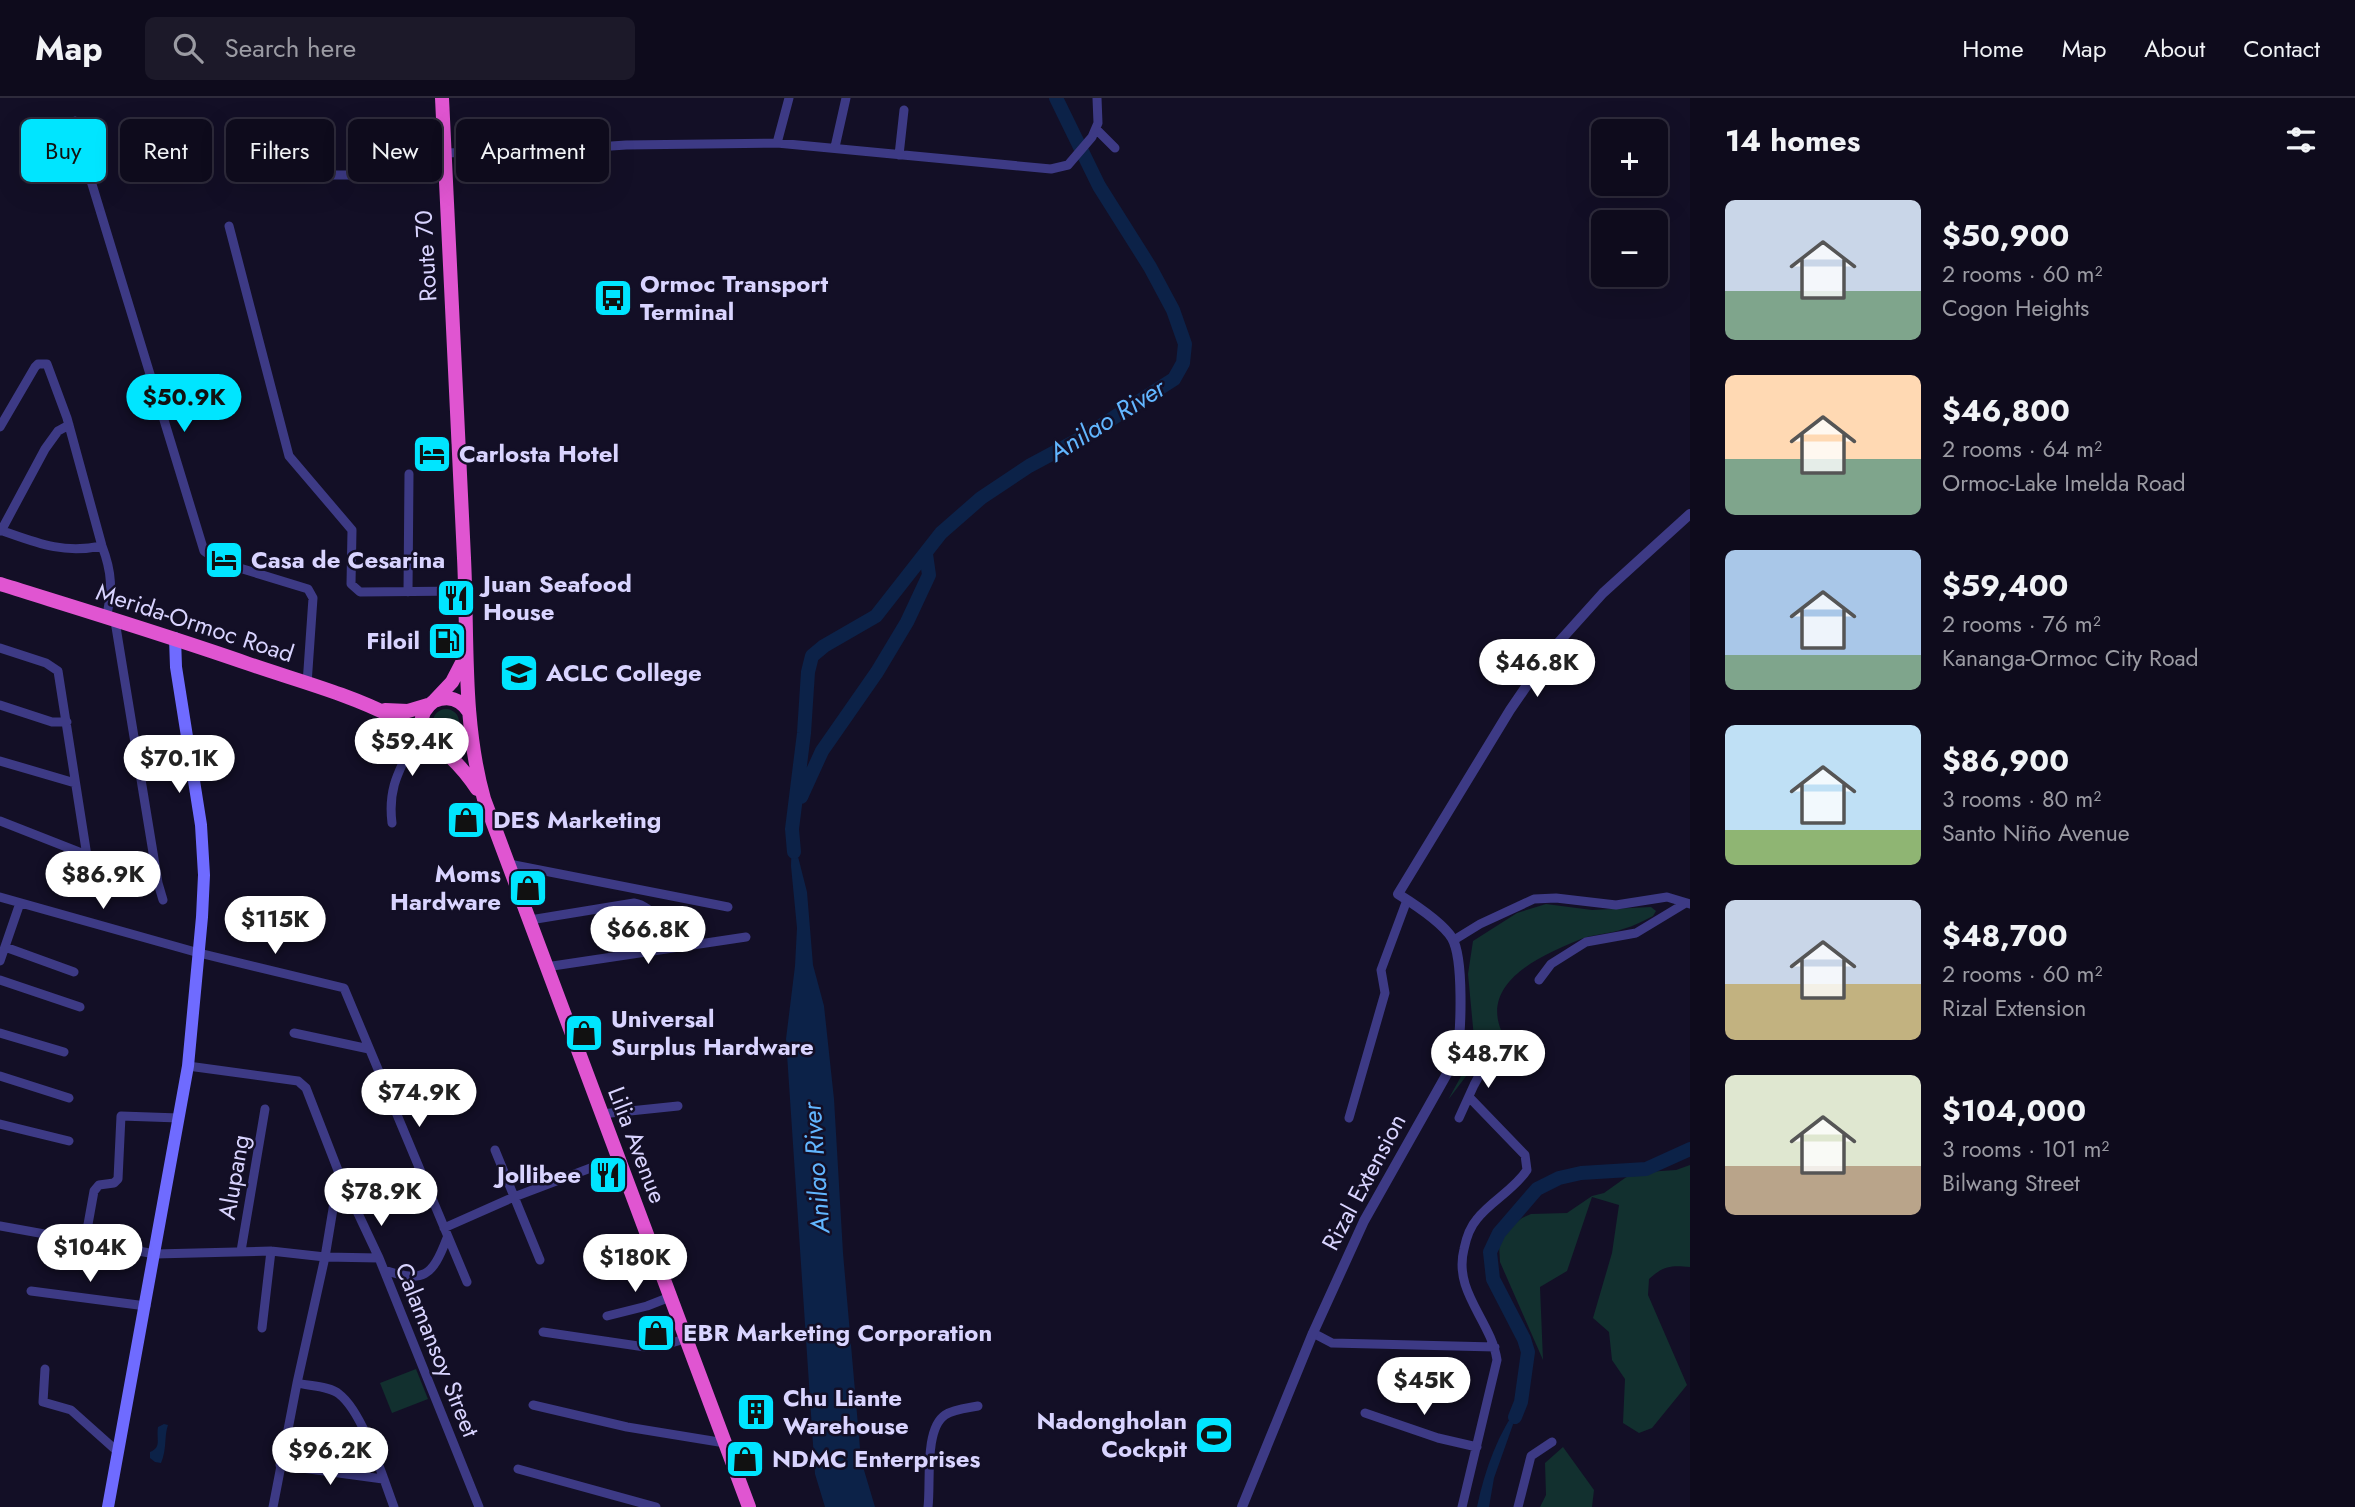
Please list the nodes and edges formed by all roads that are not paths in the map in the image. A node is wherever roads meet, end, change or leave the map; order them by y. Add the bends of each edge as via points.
1 (442, 98) edge
2 (789, 98) edge
3 (846, 98) edge
4 (1097, 98) edge
5 (904, 110) dead end
6 (1096, 129) junction
7 (777, 143) junction
8 (835, 147) junction
9 (1115, 148) dead end
10 (444, 153) junction
11 (899, 155) junction
12 (444, 169) junction
13 (334, 175) edge
14 (91, 182) edge
15 (229, 226) dead end
16 (69, 425) junction
17 (0, 428) edge
18 (409, 474) dead end
19 (1690, 514) edge
20 (1, 531) edge
21 (102, 546) junction
22 (0, 584) edge
23 (465, 591) junction
24 (408, 592) junction
25 (110, 619) junction
26 (175, 638) junction
27 (0, 648) edge
28 (466, 652) junction
29 (307, 684) junction
30 (431, 703) junction
31 (0, 705) edge
32 (375, 707) junction
33 (469, 712) junction
34 (68, 722) junction
35 (470, 732) junction
36 (426, 737) junction
37 (0, 761) edge
38 (75, 783) junction
39 (484, 799) junction
40 (0, 821) edge
41 (392, 823) dead end
42 (87, 856) junction
43 (509, 864) junction
44 (158, 883) junction
45 (0, 897) edge
46 (1403, 897) junction
47 (163, 900) dead end
48 (20, 904) junction
49 (1687, 904) edge
50 (728, 907) dead end
51 (530, 920) junction
52 (747, 937) dead end
53 (1454, 940) junction
54 (5, 947) junction
55 (668, 948) junction
56 (199, 953) junction
57 (0, 961) edge
58 (546, 967) junction
59 (74, 972) dead end
60 (0, 980) edge
61 (1539, 980) dead end
62 (80, 1007) dead end
63 (0, 1033) edge
64 (294, 1033) dead end
65 (369, 1049) junction
66 (1493, 1050) dead end
67 (64, 1052) dead end
68 (188, 1066) junction
69 (0, 1076) edge
70 (1469, 1097) junction
71 (69, 1098) dead end
72 (678, 1106) dead end
73 (265, 1109) dead end
74 (601, 1114) junction
75 (179, 1118) junction
76 (1349, 1118) dead end
77 (1459, 1118) dead end
78 (0, 1124) edge
79 (69, 1141) dead end
80 (495, 1150) dead end
81 (617, 1158) junction
82 (339, 1173) junction
83 (514, 1197) junction
84 (0, 1226) edge
85 (446, 1233) junction
86 (85, 1241) junction
87 (241, 1251) junction
88 (271, 1251) junction
89 (155, 1254) junction
90 (325, 1257) junction
91 (379, 1258) junction
92 (540, 1260) dead end
93 (384, 1270) junction
94 (467, 1282) dead end
95 (31, 1291) dead end
96 (670, 1297) junction
97 (146, 1306) junction
98 (607, 1316) dead end
99 (262, 1328) dead end
100 (543, 1332) dead end
101 (1313, 1333) junction
102 (685, 1339) junction
103 (1495, 1347) junction
104 (45, 1369) dead end
105 (296, 1383) junction
106 (533, 1405) dead end
107 (978, 1406) dead end
108 (1364, 1413) dead end
109 (1552, 1442) dead end
110 (724, 1443) junction
111 (1477, 1447) junction
112 (118, 1452) junction
113 (280, 1465) junction
114 (518, 1469) dead end
115 (383, 1479) junction
116 (108, 1507) edge
117 (273, 1507) edge
118 (394, 1507) edge
119 (479, 1507) edge
120 (656, 1507) edge
121 (749, 1507) edge
122 (928, 1507) edge
123 (1242, 1507) edge
124 (1462, 1507) edge
125 (1518, 1507) edge

1 - 10 highway, Route 70
2 - 7 street
3 - 8 street
4 - 6 street
5 - 11 street
6 - 9 street
6 - 11 street via 1073,161 1062,168
7 - 8 street
7 - 10 street
8 - 11 street
10 - 12 highway, Route 70
12 - 13 street
12 - 23 highway, Route 70
14 - 29 street via 204,551 220,562 308,589 313,598
15 - 24 street via 289,456 352,530 351,584 360,592
16 - 17 street via 52,373 47,364 38,364
16 - 20 street via 58,431 45,449
16 - 21 street
18 - 24 street
19 - 46 street via 1603,593 1549,653 1510,710
20 - 21 street via 70,550
21 - 25 street via 110,565
22 - 25 highway, Merida-Ormoc Road
23 - 24 street
23 - 28 highway, Route 70
25 - 26 highway, Merida-Ormoc Road
25 - 44 street
26 - 29 highway, Merida-Ormoc Road
26 - 56 main road via 201,825 204,875
27 - 34 street via 58,671
28 - 30 highway via 457,674
28 - 33 highway, Route 70
29 - 32 highway, Merida-Ormoc Road
30 - 32 highway, Merida-Ormoc Road via 401,712
30 - 33 highway via 451,698
30 - 36 highway via 422,717
31 - 34 street via 52,722
32 - 36 highway, Merida-Ormoc Road
33 - 35 highway
34 - 38 street
35 - 36 highway via 461,743 442,748
35 - 39 highway
36 - 39 highway, Merida-Ormoc Road via 460,767
36 - 41 street via 393,784
37 - 38 street
38 - 42 street
39 - 43 highway, Lilia Avenue
40 - 42 street
42 - 44 street
43 - 50 street
43 - 51 highway, Lilia Avenue
44 - 47 street
45 - 48 street
46 - 53 street
46 - 76 street via 1381,970 1385,993
48 - 54 street
48 - 56 street
49 - 53 street via 1667,897 1616,905 1534,900 1504,911
49 - 61 street via 1636,933 1586,942 1551,964
51 - 55 street via 641,904 657,919
51 - 58 highway, Lilia Avenue
52 - 55 street
53 - 101 street, Rizal Extension via 1461,1030 1457,1056 1364,1222
54 - 57 street
54 - 59 street
55 - 58 street
56 - 65 street via 344,988
56 - 68 main road
58 - 74 highway, Lilia Avenue
60 - 62 street
63 - 67 street
64 - 65 street
65 - 85 street
66 - 70 street
68 - 75 main road
68 - 82 street, Calamansoy Street via 298,1081 306,1088
69 - 71 street
70 - 77 street
70 - 103 street via 1527,1162 1524,1175 1477,1219 1462,1257 1465,1287
72 - 74 street
73 - 87 street, Alupang
74 - 81 highway, Lilia Avenue
75 - 86 street via 121,1116 118,1179 94,1191
75 - 89 main road
78 - 79 street
80 - 83 street
81 - 83 street
81 - 96 highway, Lilia Avenue
82 - 90 street
82 - 91 street, Calamansoy Street
83 - 85 street
83 - 92 street
84 - 86 street
85 - 93 street via 438,1261 428,1273 409,1278
85 - 94 street
86 - 89 street
87 - 88 street
87 - 89 street
88 - 90 street
88 - 99 street
89 - 97 main road
90 - 91 street
90 - 105 street
91 - 93 street, Calamansoy Street
93 - 119 street, Calamansoy Street
95 - 97 street
96 - 98 street
96 - 102 highway, Lilia Avenue
97 - 112 main road
100 - 102 street via 645,1347
101 - 103 street via 1332,1343
101 - 123 street, Rizal Extension
102 - 110 highway, Lilia Avenue
103 - 111 street via 1497,1360
104 - 112 street via 43,1402 71,1410
105 - 113 street
105 - 115 street via 338,1392 361,1424
106 - 110 street
107 - 122 street via 949,1412 939,1422 931,1448
108 - 111 street
109 - 125 street via 1531,1456
110 - 121 highway, Lilia Avenue
111 - 124 street
112 - 116 main road
113 - 115 street
113 - 117 street
114 - 120 street
115 - 118 street

